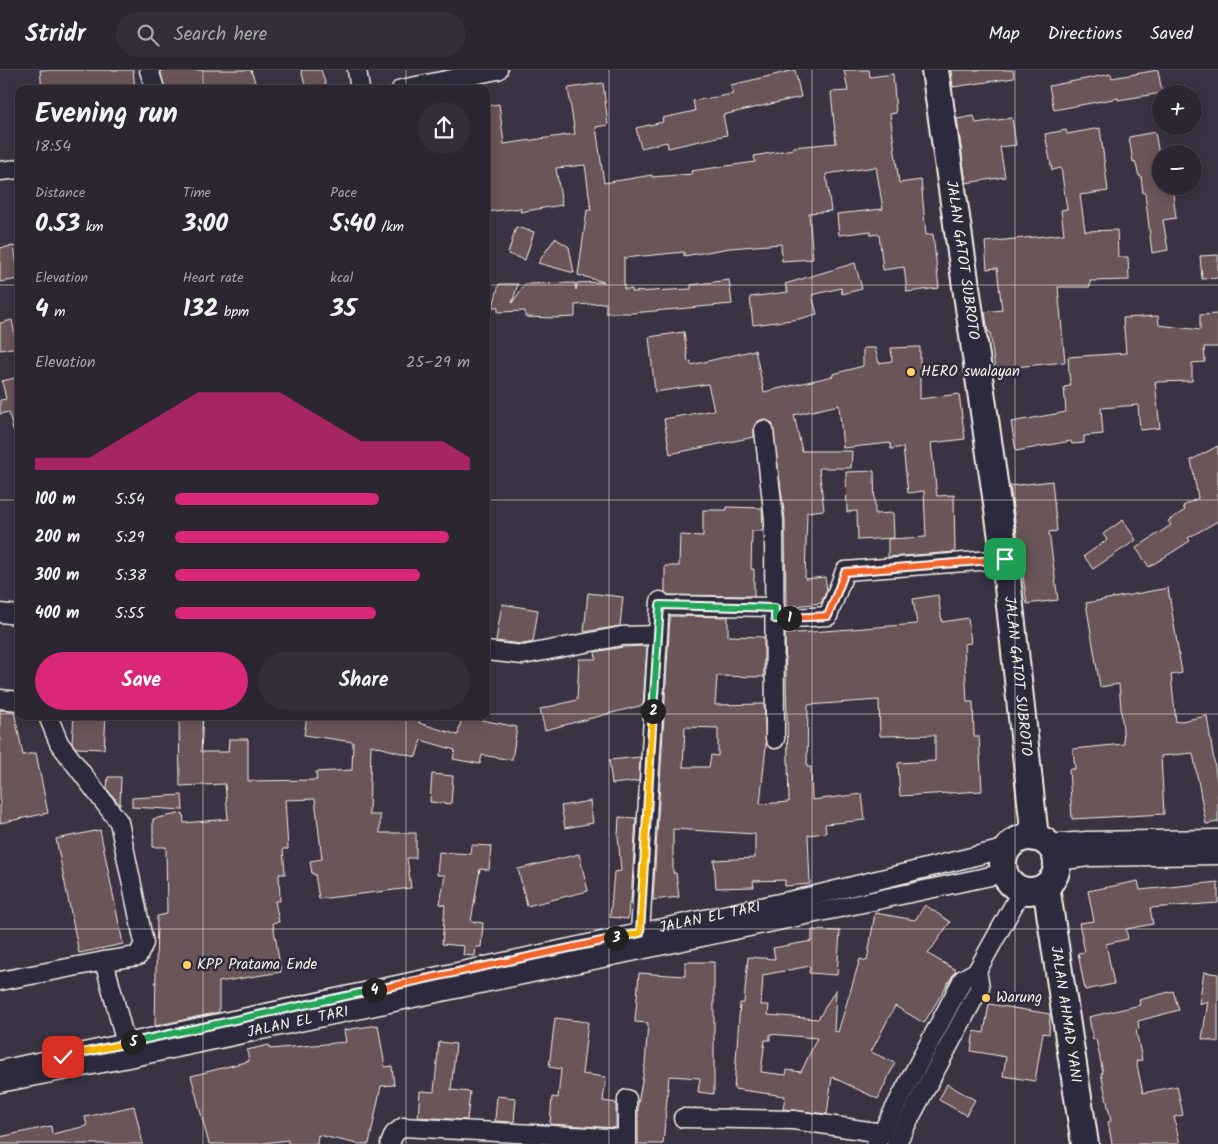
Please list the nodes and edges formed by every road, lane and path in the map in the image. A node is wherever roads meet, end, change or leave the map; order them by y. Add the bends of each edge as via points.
1 (149, 70) edge
2 (357, 70) edge
3 (498, 70) edge
4 (935, 70) edge
5 (154, 85) edge
6 (359, 85) edge
7 (421, 85) edge
8 (15, 169) edge
9 (0, 171) edge
10 (764, 430) dead end
11 (1005, 559) junction
12 (0, 613) edge
13 (775, 613) junction
14 (15, 615) edge
15 (658, 634) junction
16 (490, 651) edge
17 (0, 699) edge
18 (15, 700) edge
19 (50, 720) edge
20 (775, 739) dead end
21 (1218, 839) edge
22 (1046, 848) junction
23 (1147, 848) junction
24 (1218, 854) edge
25 (1020, 874) junction
26 (640, 933) junction
27 (104, 962) junction
28 (0, 981) edge
29 (436, 985) junction
30 (126, 1044) junction
31 (0, 1070) edge
32 (0, 1083) edge
33 (627, 1099) dead end
34 (683, 1118) dead end
35 (483, 1138) edge
36 (885, 1140) edge
37 (627, 1141) edge
38 (390, 1144) edge
39 (1086, 1144) edge

1 - 5 street
2 - 6 street
3 - 7 street
4 - 11 highway, JALAN GATOT SUBROTO
8 - 9 street
10 - 13 street via 774,520
11 - 13 street via 845,572 828,616
11 - 22 highway, JALAN GATOT SUBROTO
12 - 14 street
13 - 15 street via 660,603
13 - 20 street
15 - 16 street via 622,636 523,655
15 - 26 street
17 - 18 street
19 - 27 street via 59,743 119,822 144,943 138,956
21 - 23 street
22 - 23 street
22 - 25 highway via 1054,875
22 - 25 highway via 1020,839
23 - 24 street
25 - 26 street, JALAN EL TARI via 812,896
25 - 29 street, JALAN EL TARI
25 - 36 street via 978,971 980,987
25 - 39 highway, JALAN AHMAD YANI
26 - 29 street, JALAN EL TARI
27 - 28 street
27 - 30 street
29 - 30 street, JALAN EL TARI
29 - 32 street, JALAN EL TARI
30 - 31 street, JALAN EL TARI
33 - 37 street
34 - 36 street via 794,1120
35 - 37 street
35 - 38 street via 404,1127 394,1134

